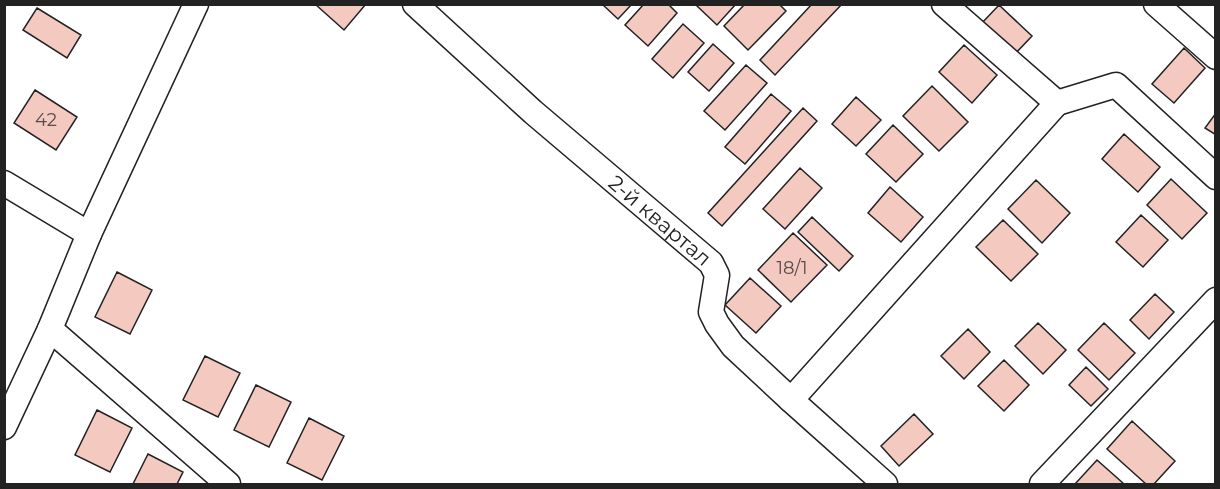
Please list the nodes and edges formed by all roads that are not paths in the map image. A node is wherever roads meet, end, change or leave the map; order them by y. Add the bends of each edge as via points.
1 (196, 4) edge
2 (415, 4) edge
3 (944, 4) edge
4 (1156, 4) edge
5 (1215, 57) edge
6 (1057, 103) junction
7 (1215, 177) edge
8 (4, 183) edge
9 (89, 234) junction
10 (1215, 300) edge
11 (51, 329) junction
12 (790, 400) junction
13 (4, 427) edge
14 (228, 484) edge
15 (885, 484) edge
16 (1042, 484) edge

1 - 9 street
2 - 12 street, 2-й квартал via 533,112 711,264 717,275 711,312 717,324
3 - 6 street
4 - 5 street
6 - 7 street via 1116,85
6 - 12 street
8 - 9 street
9 - 11 street
10 - 16 street
11 - 13 street
11 - 14 street
12 - 15 street, 2-й квартал

